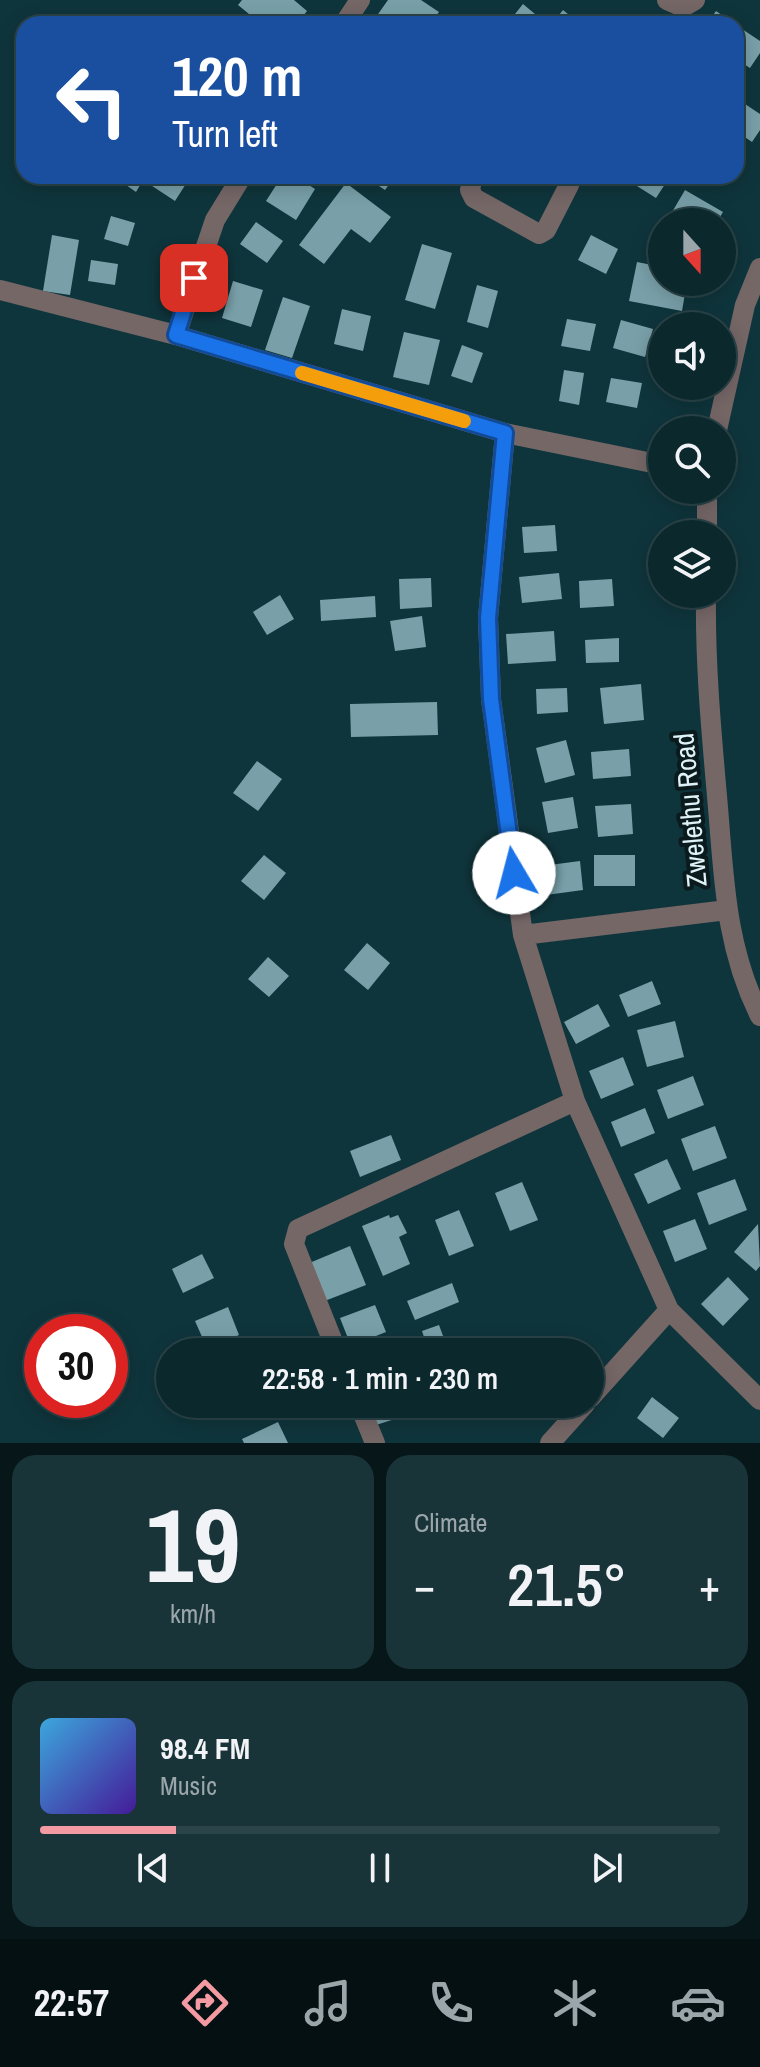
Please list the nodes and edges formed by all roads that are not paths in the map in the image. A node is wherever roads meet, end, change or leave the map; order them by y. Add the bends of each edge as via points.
1 (667, 0) edge
2 (695, 0) edge
3 (237, 184) edge
4 (471, 184) edge
5 (569, 184) edge
6 (760, 268) edge
7 (0, 290) edge
8 (176, 335) junction
9 (720, 416) edge
10 (505, 433) junction
11 (648, 462) edge
12 (706, 608) edge
13 (727, 910) junction
14 (523, 935) junction
15 (760, 1016) edge
16 (575, 1101) junction
17 (669, 1310) junction
18 (331, 1338) edge
19 (604, 1382) edge
20 (760, 1400) edge
21 (365, 1418) edge
22 (572, 1418) edge
23 (375, 1443) edge
24 (550, 1443) edge

1 - 2 street via 683,7
3 - 8 street via 215,220
4 - 5 street via 474,198 541,234
6 - 9 street via 740,324
7 - 8 street
8 - 10 street
10 - 11 street
10 - 14 street via 488,618 491,699
12 - 13 street, Zwelethu Road via 705,655
13 - 14 street
13 - 15 street, Zwelethu Road via 734,955
14 - 16 street
16 - 17 street
16 - 18 street via 298,1229 294,1244
17 - 19 street
17 - 20 street
21 - 23 street
22 - 24 street

